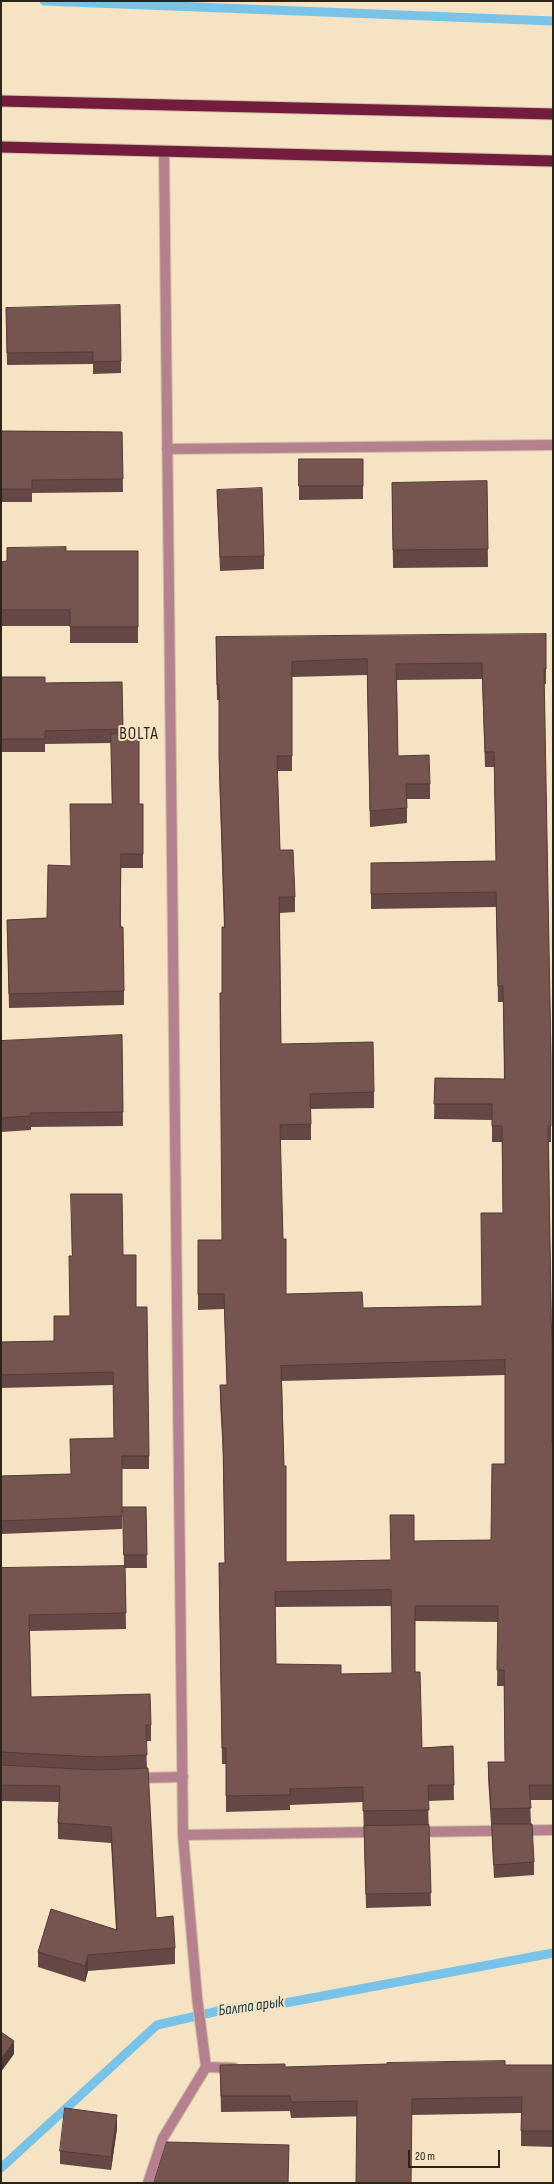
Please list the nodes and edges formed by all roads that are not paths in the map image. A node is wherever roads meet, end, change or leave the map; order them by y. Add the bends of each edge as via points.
1 (1, 101) edge
2 (553, 114) edge
3 (1, 147) edge
4 (164, 151) junction
5 (553, 161) edge
6 (553, 445) edge
7 (167, 449) junction
8 (183, 1777) junction
9 (128, 1778) edge
10 (553, 1830) edge
11 (388, 1832) edge
12 (404, 1832) edge
13 (183, 1835) junction
14 (206, 2067) junction
15 (245, 2068) edge
16 (148, 2183) edge

1 - 2 highway
3 - 4 highway
4 - 5 highway
4 - 7 street
6 - 7 street
7 - 8 street
8 - 9 street
8 - 13 street
10 - 12 street
11 - 13 street
13 - 14 street via 197,1997
14 - 15 street
14 - 16 street via 163,2138

